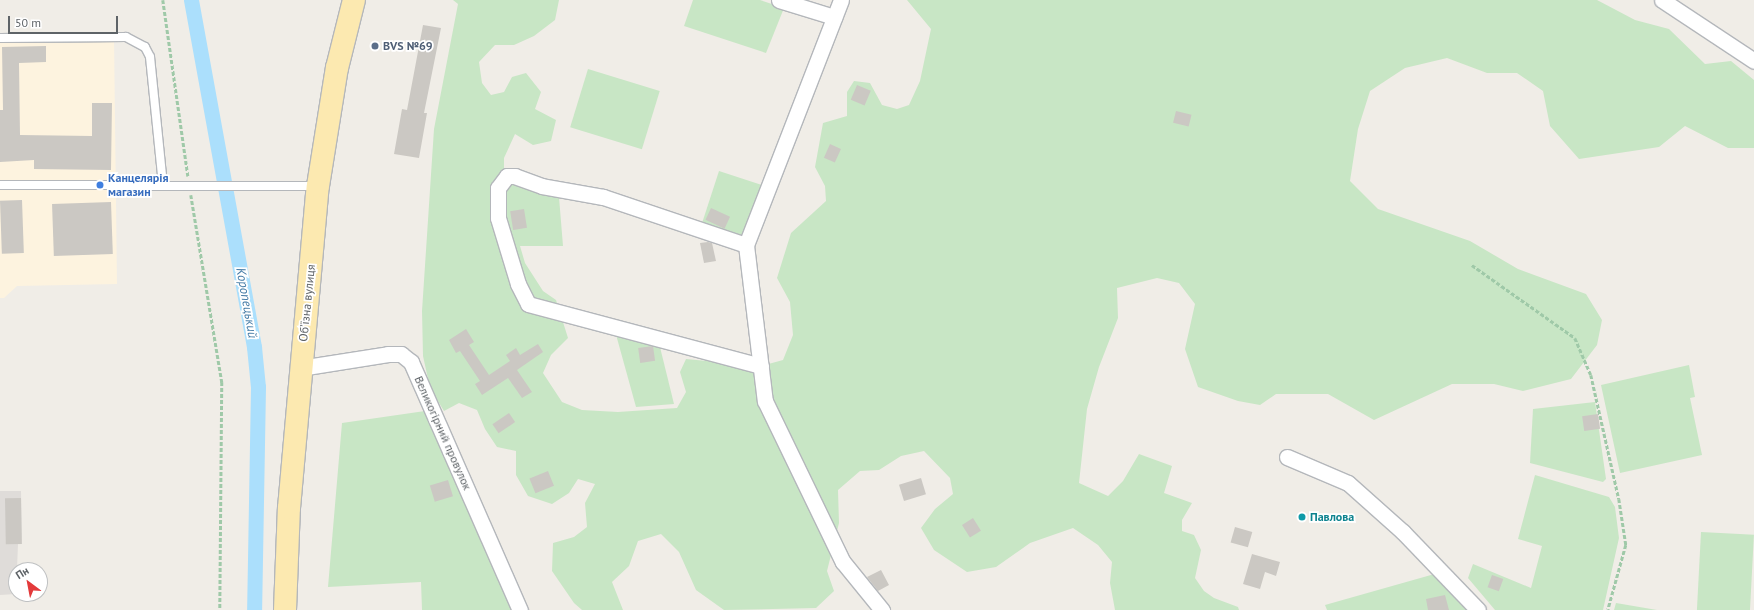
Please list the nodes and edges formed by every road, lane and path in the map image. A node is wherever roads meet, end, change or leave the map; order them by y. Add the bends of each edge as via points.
1 (163, 0) edge
2 (354, 0) edge
3 (779, 0) edge
4 (841, 0) edge
5 (1662, 0) edge
6 (834, 17) junction
7 (0, 38) edge
8 (1754, 61) edge
9 (163, 184) junction
10 (189, 184) junction
11 (0, 185) edge
12 (318, 186) junction
13 (746, 245) junction
14 (1472, 265) dead end
15 (761, 366) junction
16 (300, 368) junction
17 (1287, 457) dead end
18 (220, 610) edge
19 (285, 610) edge
20 (520, 610) edge
21 (882, 610) edge
22 (1478, 610) edge
23 (1608, 610) edge

1 - 10 path
2 - 12 main road, Обʼїзна вулиця via 337,68
3 - 6 street
4 - 6 street
5 - 8 street
6 - 13 street
7 - 9 lane via 126,37 145,47 150,57
9 - 10 lane
9 - 11 lane via 114,187
10 - 12 lane
10 - 18 path via 222,382
12 - 16 main road, Обʼїзна вулиця
13 - 15 street
13 - 15 street via 603,197 542,186 515,176 507,176 498,188 498,218 518,284 528,304
14 - 23 path via 1575,338 1591,375 1620,499 1626,545
15 - 21 street via 765,401 843,562
16 - 19 main road, Обʼїзна вулиця via 289,508
16 - 20 street, Великогірний провулок via 388,354 401,354 411,362
17 - 22 street via 1348,483 1403,532

